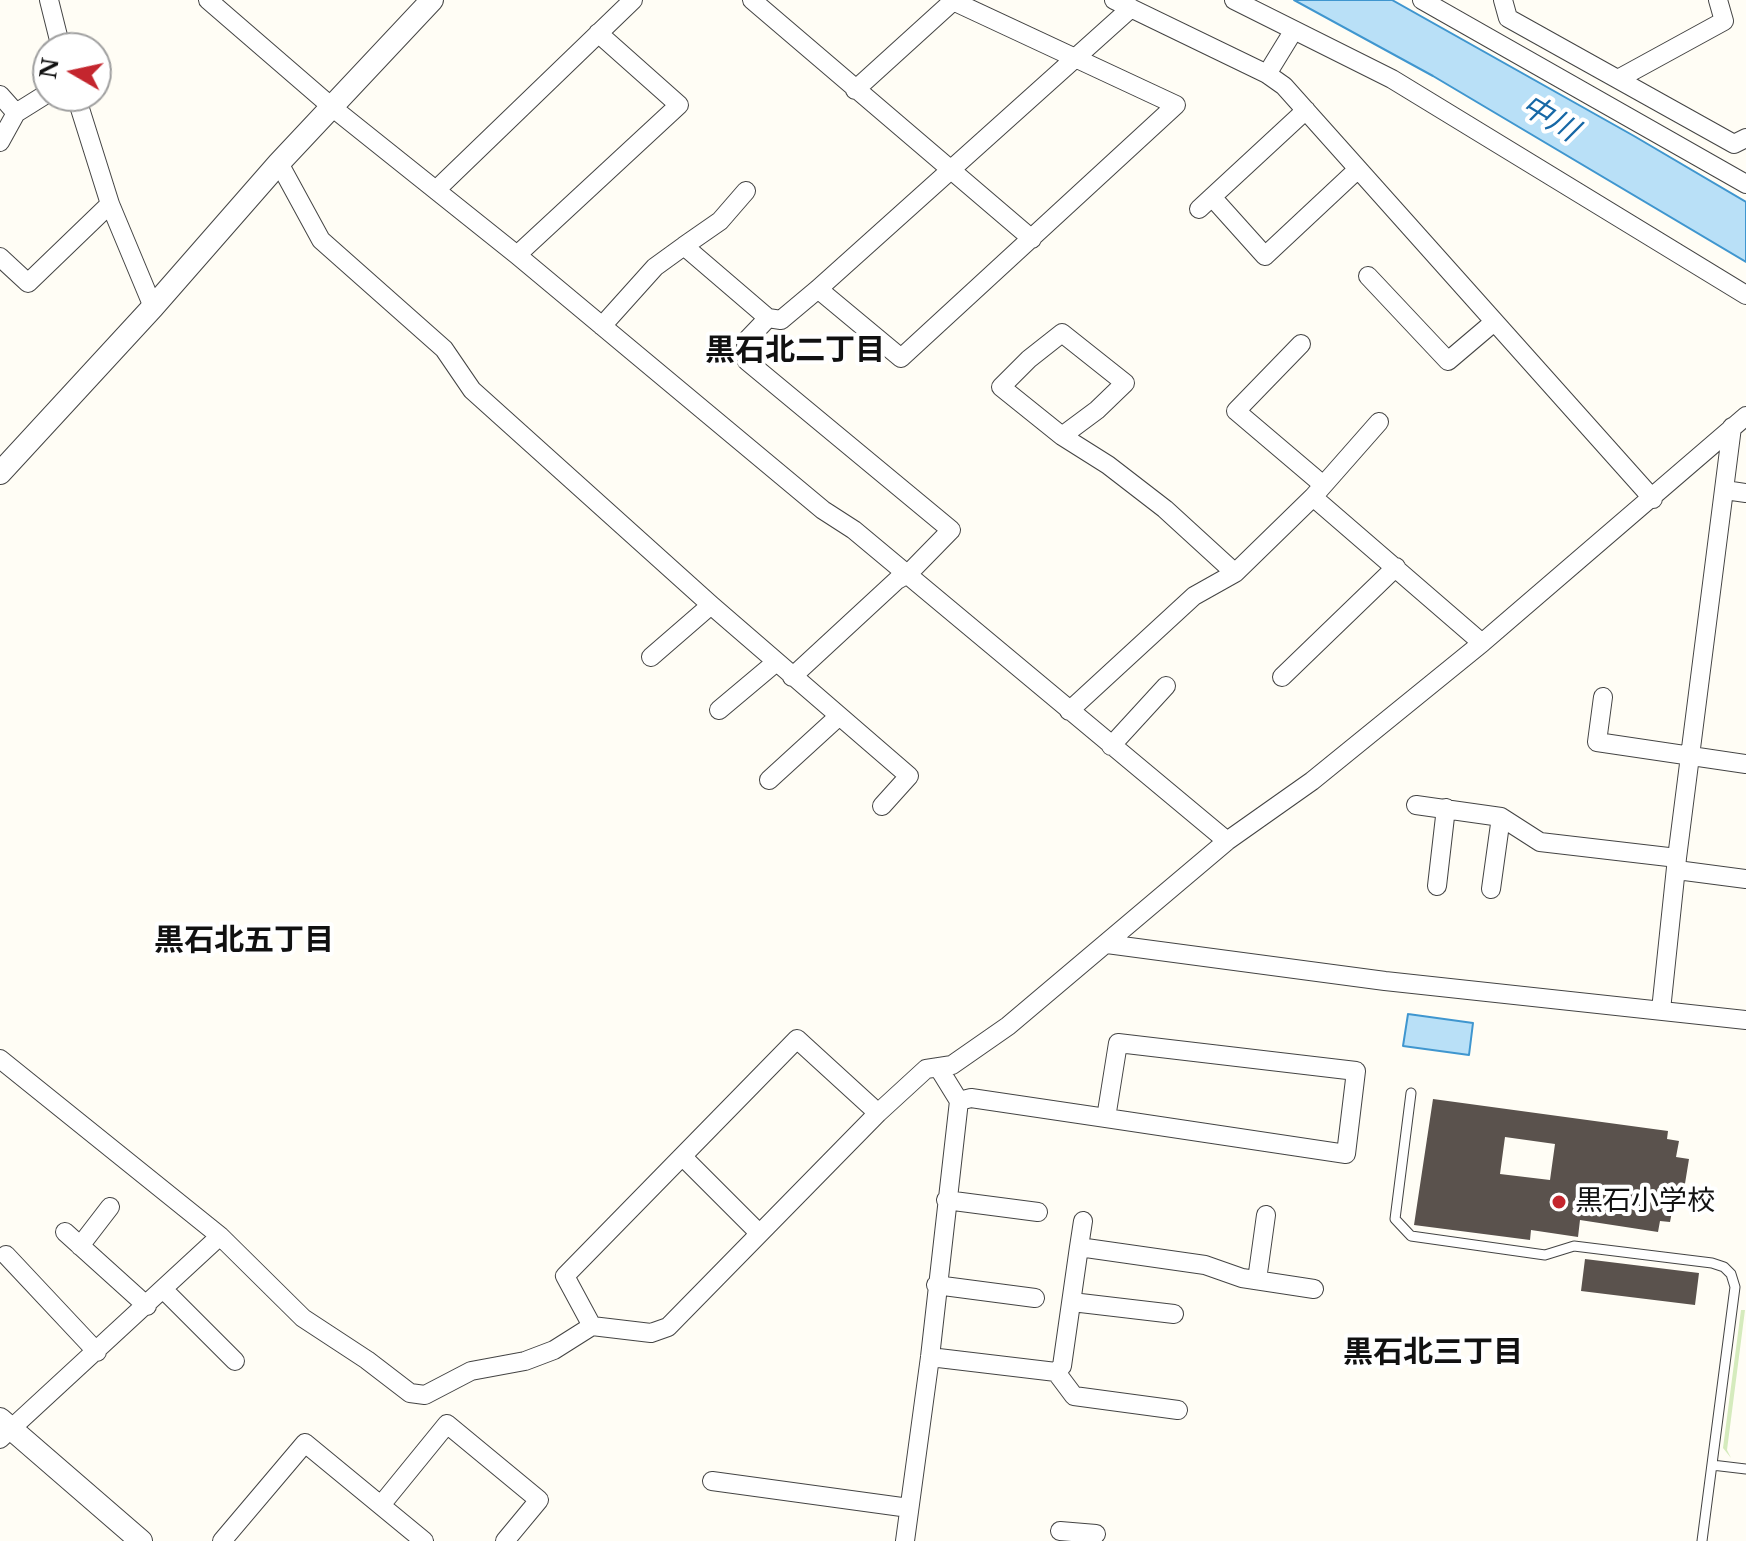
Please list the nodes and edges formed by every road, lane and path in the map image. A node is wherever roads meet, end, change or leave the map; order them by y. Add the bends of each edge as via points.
1 (49, 0) edge
2 (208, 0) edge
3 (432, 0) edge
4 (633, 0) edge
5 (752, 0) edge
6 (1234, 0) edge
7 (1422, 0) edge
8 (1503, 0) edge
9 (1718, 0) edge
10 (1123, 4) edge
11 (1294, 30) junction
12 (57, 32) edge
13 (598, 33) junction
14 (1076, 58) junction
15 (1267, 74) junction
16 (1618, 79) junction
17 (855, 90) junction
18 (0, 95) edge
19 (32, 103) edge
20 (333, 108) junction
21 (1306, 110) junction
22 (81, 112) edge
23 (16, 113) junction
24 (1746, 138) edge
25 (0, 142) edge
26 (279, 163) junction
27 (951, 170) junction
28 (1357, 170) junction
29 (1746, 184) edge
30 (436, 190) junction
31 (746, 191) dead end
32 (110, 204) junction
33 (1032, 239) junction
34 (684, 246) junction
35 (517, 255) junction
36 (0, 257) edge
37 (1368, 276) dead end
38 (818, 289) junction
39 (1746, 295) edge
40 (153, 307) junction
41 (768, 318) junction
42 (1494, 322) junction
43 (602, 326) junction
44 (1301, 344) dead end
45 (1379, 422) dead end
46 (1739, 422) edge
47 (1062, 436) junction
48 (0, 473) edge
49 (1318, 490) junction
50 (1725, 490) junction
51 (1746, 493) edge
52 (1653, 499) junction
53 (1396, 567) junction
54 (1235, 573) junction
55 (908, 574) junction
56 (711, 605) junction
57 (1482, 643) junction
58 (651, 657) dead end
59 (775, 663) junction
60 (792, 677) junction
61 (1282, 677) dead end
62 (1166, 686) dead end
63 (1603, 697) dead end
64 (719, 710) dead end
65 (1069, 711) junction
66 (838, 717) junction
67 (1111, 746) junction
68 (1692, 757) junction
69 (1746, 764) edge
70 (769, 780) dead end
71 (1416, 805) dead end
72 (882, 806) dead end
73 (1446, 808) junction
74 (1501, 817) junction
75 (1227, 841) junction
76 (1677, 864) junction
77 (1746, 879) edge
78 (1437, 886) dead end
79 (1491, 889) dead end
80 (1107, 944) junction
81 (1661, 1010) junction
82 (1746, 1020) edge
83 (0, 1059) edge
84 (938, 1067) junction
85 (1411, 1093) dead end
86 (959, 1101) junction
87 (878, 1113) junction
88 (1106, 1118) junction
89 (683, 1157) junction
90 (946, 1200) junction
91 (110, 1207) dead end
92 (1038, 1212) dead end
93 (1266, 1215) dead end
94 (1083, 1221) dead end
95 (65, 1232) dead end
96 (759, 1233) junction
97 (220, 1236) junction
98 (80, 1246) junction
99 (1079, 1247) junction
100 (6, 1255) dead end
101 (1257, 1280) junction
102 (936, 1285) junction
103 (1314, 1289) dead end
104 (164, 1290) junction
105 (1035, 1298) dead end
106 (1072, 1302) junction
107 (147, 1306) junction
108 (1174, 1314) dead end
109 (592, 1326) junction
110 (97, 1352) junction
111 (930, 1357) junction
112 (235, 1361) dead end
113 (1056, 1372) junction
114 (1178, 1410) dead end
115 (4, 1429) edge
116 (1712, 1465) junction
117 (1746, 1469) edge
118 (712, 1481) dead end
119 (381, 1505) junction
120 (909, 1508) junction
121 (141, 1541) edge
122 (222, 1541) edge
123 (424, 1541) edge
124 (505, 1541) edge
125 (905, 1541) edge
126 (1702, 1541) edge

1 - 12 street
2 - 20 street
3 - 20 street
4 - 13 street
5 - 17 street
6 - 11 street
7 - 29 street
8 - 16 street via 1508,18
9 - 16 street via 1724,21
10 - 14 street
10 - 15 street
11 - 15 street
11 - 39 street via 1392,79
13 - 30 street
13 - 35 street via 679,105
14 - 17 street via 953,1
14 - 27 street
14 - 33 street via 1176,105
15 - 21 street
16 - 24 street via 1734,144
17 - 27 street
18 - 23 street
19 - 23 street
20 - 26 street
20 - 30 street
21 - 28 street
21 - 28 street via 1206,203 1265,256
22 - 32 street
23 - 25 street
26 - 40 street
26 - 56 street via 321,240 444,349 472,390
27 - 33 street
27 - 38 street
28 - 42 street
30 - 35 street
31 - 34 street via 720,221
32 - 36 street via 28,283
32 - 40 street
33 - 38 street via 901,358
34 - 41 street
34 - 43 street via 655,267
35 - 43 street
37 - 42 street via 1448,361
38 - 41 street via 781,320
40 - 48 street
41 - 55 street via 746,341 747,361 951,530
42 - 52 street
43 - 55 street
44 - 49 street via 1236,411
45 - 49 street
46 - 50 street
46 - 52 street
47 - 47 street via 1125,383 1062,333 1001,387
47 - 54 street via 1165,509
49 - 53 street
49 - 54 street
50 - 51 street
50 - 68 street
52 - 57 street
53 - 57 street
53 - 61 street
54 - 65 street via 1194,596
55 - 60 street
55 - 65 street
56 - 58 street
56 - 59 street
57 - 75 street via 1312,781
59 - 60 street
59 - 64 street
60 - 66 street
62 - 67 street
63 - 68 street via 1597,742
65 - 67 street
66 - 70 street
66 - 72 street via 909,776
67 - 75 street
68 - 69 street
68 - 76 street
71 - 73 street
73 - 74 street
73 - 78 street
74 - 76 street via 1540,842
74 - 79 street
75 - 80 street
76 - 77 street
76 - 81 street
80 - 81 street
80 - 84 street via 1008,1026 952,1065
81 - 82 street
83 - 97 street
84 - 86 street
84 - 87 street via 926,1069
85 - 116 lane via 1395,1219 1411,1236 1545,1255 1574,1246 1712,1263 1731,1274 1735,1287
86 - 88 street via 971,1098
86 - 90 street
87 - 89 street via 797,1039
87 - 96 street
88 - 88 street via 1118,1043 1356,1071 1346,1154
89 - 96 street
89 - 109 street via 565,1276
90 - 92 street
90 - 102 street
91 - 98 street
93 - 101 street
94 - 99 street
95 - 98 street
96 - 109 street via 668,1327 651,1333
97 - 104 street
97 - 109 street via 303,1318 410,1393 425,1395 471,1371 525,1361
98 - 107 street
99 - 101 street via 1205,1265
99 - 106 street
100 - 110 street
101 - 103 street
102 - 105 street
102 - 111 street
104 - 107 street
104 - 112 street
106 - 108 street
106 - 113 street via 1062,1366
107 - 110 street
110 - 115 street
111 - 113 street
111 - 120 street
113 - 114 street via 1074,1396
115 - 121 street
116 - 117 lane
116 - 126 lane
118 - 120 street
119 - 122 street via 305,1443
119 - 123 street
119 - 124 street via 447,1424 539,1500
120 - 125 street

